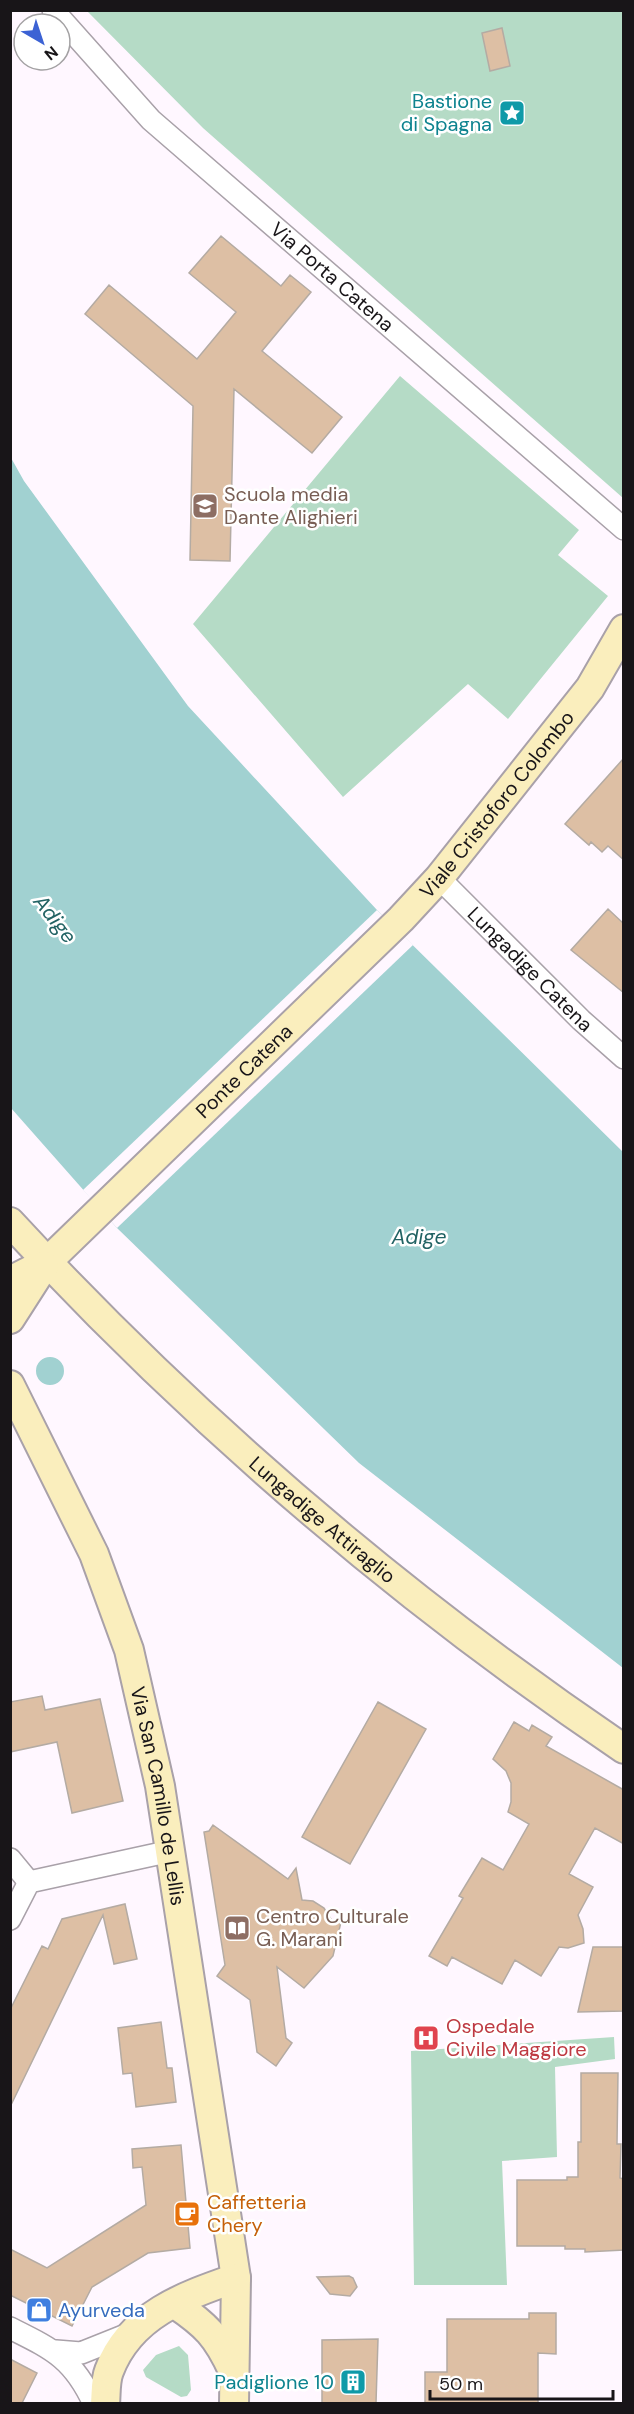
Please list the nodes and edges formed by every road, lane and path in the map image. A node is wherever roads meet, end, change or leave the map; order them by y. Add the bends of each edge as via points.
1 (53, 10) edge
2 (624, 529) edge
3 (624, 629) edge
4 (624, 663) edge
5 (590, 688) junction
6 (439, 878) junction
7 (401, 919) joint
8 (619, 1046) edge
9 (10, 1222) edge
10 (47, 1262) junction
11 (10, 1281) edge
12 (10, 1319) edge
13 (10, 1385) edge
14 (624, 1749) edge
15 (171, 1851) junction
16 (10, 1859) edge
17 (29, 1882) junction
18 (10, 1919) edge
19 (228, 2230) junction
20 (236, 2278) junction
21 (175, 2304) junction
22 (10, 2328) edge
23 (131, 2333) junction
24 (56, 2351) junction
25 (234, 2374) junction
26 (94, 2403) edge
27 (105, 2403) edge
28 (234, 2403) edge

1 - 2 street, Via Porta Catena via 151,120
3 - 5 street, Viale Cristoforo Colombo
4 - 5 street, Viale Cristoforo Colombo
5 - 6 street, Viale Cristoforo Colombo
6 - 7 street, Viale Cristoforo Colombo
6 - 8 street, Lungadige Catena
7 - 10 street, Ponte Catena
9 - 10 street, Lungadige Attiraglio
10 - 11 street
10 - 12 street
10 - 14 street, Lungadige Attiraglio via 236,1448 367,1561 548,1698
13 - 15 street, Via San Camillo de Lellis via 94,1554 129,1650
15 - 17 street
15 - 19 street, Via San Camillo de Lellis
16 - 17 street
17 - 18 street
19 - 20 street, Via San Camillo de Lellis
19 - 21 street via 200,2283
20 - 21 street
20 - 25 street, Via San Camillo de Lellis
21 - 23 street via 158,2311
21 - 25 street via 204,2323 220,2343
22 - 24 street
23 - 24 street via 81,2352
23 - 27 street via 108,2373
24 - 26 street via 79,2376
25 - 28 street, Via San Camillo de Lellis

